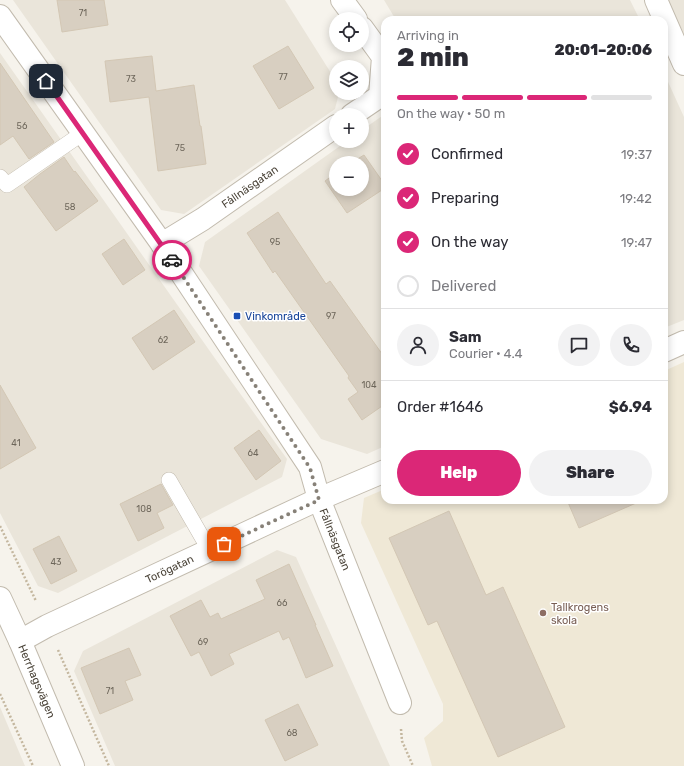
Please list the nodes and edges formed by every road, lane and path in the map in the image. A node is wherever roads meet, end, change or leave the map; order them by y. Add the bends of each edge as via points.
1 (342, 0) edge
2 (656, 0) edge
3 (351, 12) edge
4 (0, 16) edge
5 (663, 16) edge
6 (668, 27) edge
7 (369, 38) edge
8 (381, 54) edge
9 (684, 64) edge
10 (381, 83) edge
11 (362, 108) edge
12 (329, 131) edge
13 (83, 133) junction
14 (0, 177) edge
15 (162, 244) junction
16 (684, 342) edge
17 (668, 348) edge
18 (381, 473) edge
19 (169, 480) dead end
20 (319, 500) junction
21 (0, 526) edge
22 (210, 551) junction
23 (0, 598) edge
24 (47, 626) junction
25 (20, 641) junction
26 (0, 694) edge
27 (400, 702) joint
28 (33, 766) edge
29 (72, 766) edge
30 (109, 766) edge
31 (413, 766) edge

1 - 3 street
2 - 5 street
4 - 13 street, Fållnäsgatan
6 - 9 street
7 - 8 street
10 - 11 street via 380,96
12 - 15 street, Fållnäsgatan via 203,219
13 - 14 lane via 7,185
13 - 15 street, Fållnäsgatan
15 - 20 street, Fållnäsgatan via 310,468
16 - 17 street
18 - 20 street, Torögatan
19 - 22 lane
20 - 22 street, Torögatan
20 - 27 street, Fållnäsgatan
21 - 24 path
22 - 24 street, Torögatan
23 - 25 street, Herrhagsvägen
24 - 25 street, Torögatan
24 - 30 path
25 - 29 street, Herrhagsvägen
26 - 28 path
27 - 31 path via 402,741

